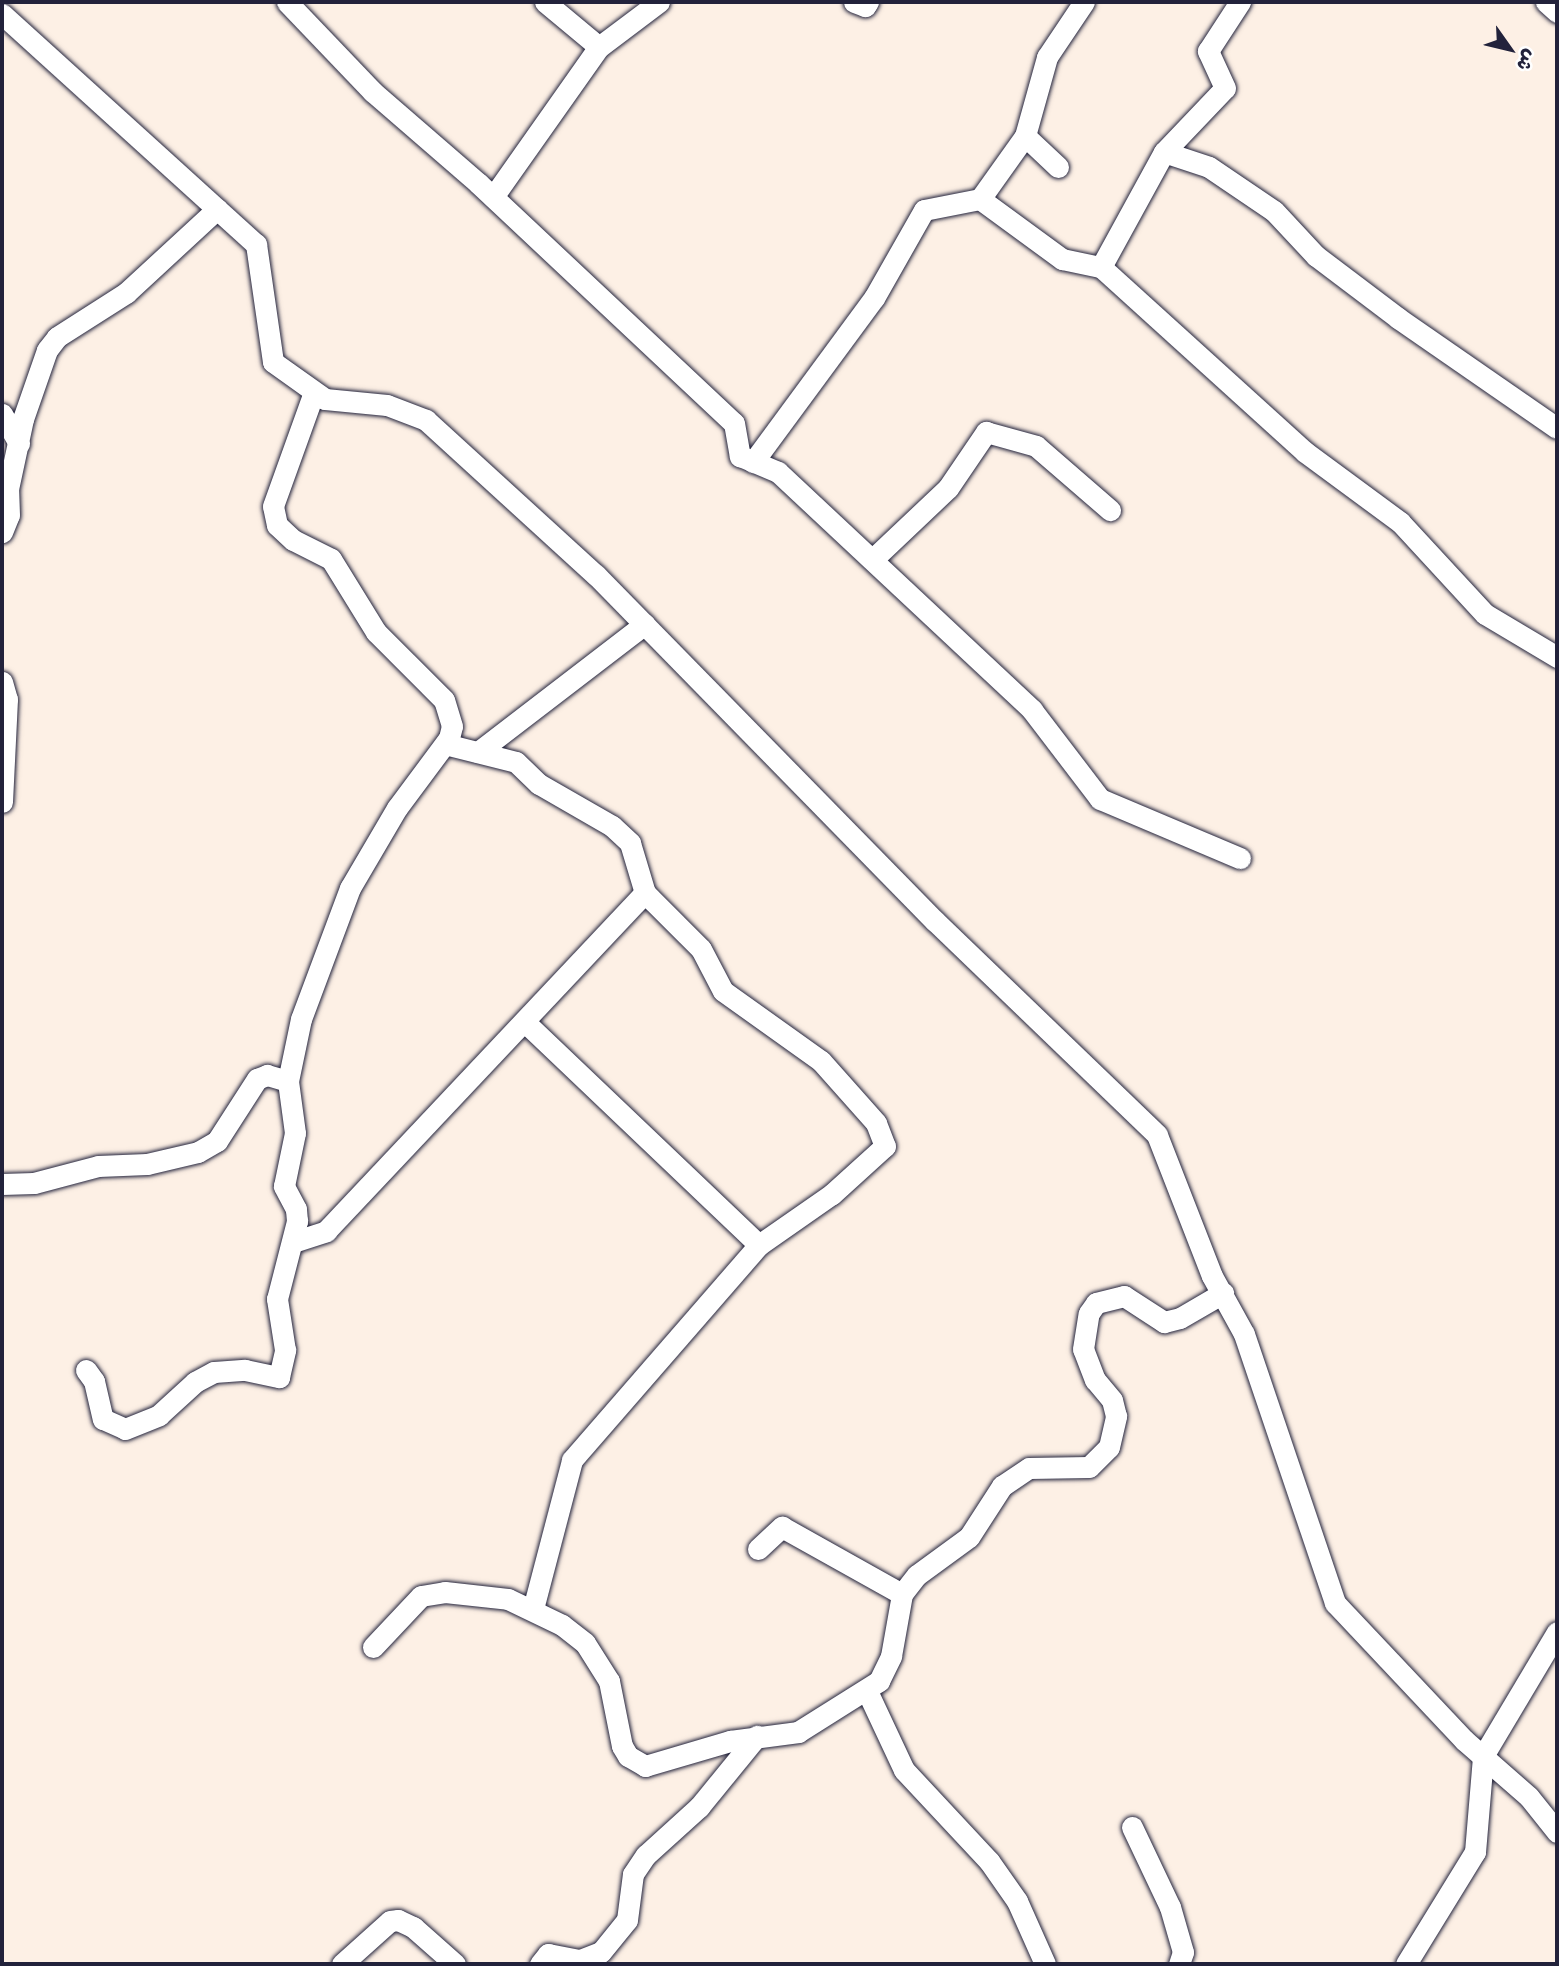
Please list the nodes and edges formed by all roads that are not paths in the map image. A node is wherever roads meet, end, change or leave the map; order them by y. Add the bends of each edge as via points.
1 (287, 2) edge
2 (545, 2) edge
3 (659, 2) edge
4 (854, 2) edge
5 (868, 2) edge
6 (1084, 2) edge
7 (1240, 2) edge
8 (1546, 2) edge
9 (1557, 12) edge
10 (2, 14) edge
11 (599, 47) junction
12 (1025, 136) junction
13 (1164, 152) junction
14 (1058, 167) dead end
15 (493, 197) junction
16 (980, 200) junction
17 (217, 209) junction
18 (1101, 267) junction
19 (314, 392) junction
20 (2, 414) edge
21 (1557, 428) edge
22 (19, 444) junction
23 (753, 461) junction
24 (1111, 510) dead end
25 (2, 532) edge
26 (873, 559) junction
27 (645, 624) junction
28 (1557, 657) edge
29 (2, 682) edge
30 (445, 744) junction
31 (478, 752) junction
32 (2, 802) edge
33 (1240, 858) dead end
34 (645, 893) junction
35 (526, 1022) junction
36 (288, 1081) junction
37 (2, 1184) edge
38 (293, 1242) junction
39 (759, 1245) junction
40 (1223, 1293) junction
41 (86, 1370) dead end
42 (758, 1549) dead end
43 (902, 1594) junction
44 (533, 1609) junction
45 (1557, 1632) edge
46 (373, 1647) dead end
47 (867, 1691) junction
48 (757, 1736) junction
49 (1483, 1756) junction
50 (1132, 1827) dead end
51 (1557, 1832) edge
52 (342, 1964) edge
53 (455, 1964) edge
54 (540, 1964) edge
55 (1045, 1964) edge
56 (1179, 1964) edge
57 (1406, 1964) edge

1 - 15 street via 373,92
2 - 11 street
3 - 11 street
4 - 5 street via 865,6
6 - 12 street via 1046,57
7 - 13 street via 1208,51 1225,89
8 - 9 street
10 - 17 street
11 - 15 street
12 - 14 street
12 - 16 street
13 - 18 street
13 - 21 street via 1209,167 1274,211 1326,264
15 - 23 street via 734,423 740,456
16 - 18 street via 1062,258
16 - 23 street via 924,210 874,298
17 - 19 street via 256,244 273,362
17 - 22 street via 107,309 57,337 37,371
18 - 28 street via 1305,452 1400,522 1485,614
19 - 27 street via 325,399 387,405 426,420
19 - 30 street via 273,515 284,534 331,559 376,632 439,693 452,726
20 - 22 street
22 - 25 street via 8,489 9,515
23 - 26 street via 778,472
24 - 26 street via 1036,446 986,432 948,488
26 - 33 street via 1032,710 1100,799
27 - 31 street
27 - 40 street via 935,921 1157,1135
29 - 32 street via 7,699
30 - 31 street
30 - 36 street via 397,808 350,888 301,1019
31 - 34 street via 516,762 540,784 612,826 630,843
34 - 35 street
34 - 39 street via 701,949 723,990 821,1061 854,1094 876,1123 885,1146 832,1194
35 - 38 street via 326,1231
35 - 39 street
36 - 37 street via 267,1075 257,1079 217,1142 198,1152 147,1164 98,1166 34,1183
36 - 38 street via 295,1133 284,1175 296,1209
38 - 41 street via 277,1298 285,1350 279,1377 245,1370 214,1372 195,1382 159,1415 125,1429 103,1419 94,1381
39 - 44 street via 572,1460
40 - 43 street via 1164,1322 1124,1296 1096,1303 1089,1313 1083,1349 1095,1380 1112,1400 1116,1416 1109,1447 1089,1467 1029,1468 1013,1477 960,1547 916,1574
40 - 49 street via 1244,1334 1335,1603
42 - 43 street via 782,1527
43 - 47 street via 888,1668
44 - 46 street via 476,1594 445,1592 421,1597
44 - 48 street via 562,1625 592,1654 608,1681 622,1746 637,1762 652,1767
45 - 49 street
47 - 48 street via 798,1732
47 - 55 street via 904,1770 989,1861 1017,1901
48 - 54 street via 699,1807 646,1855 634,1874 627,1920 601,1952 580,1961 548,1954
49 - 51 street via 1530,1797
49 - 57 street via 1475,1852
50 - 56 street via 1170,1908 1183,1952
52 - 53 street via 390,1921 398,1920

